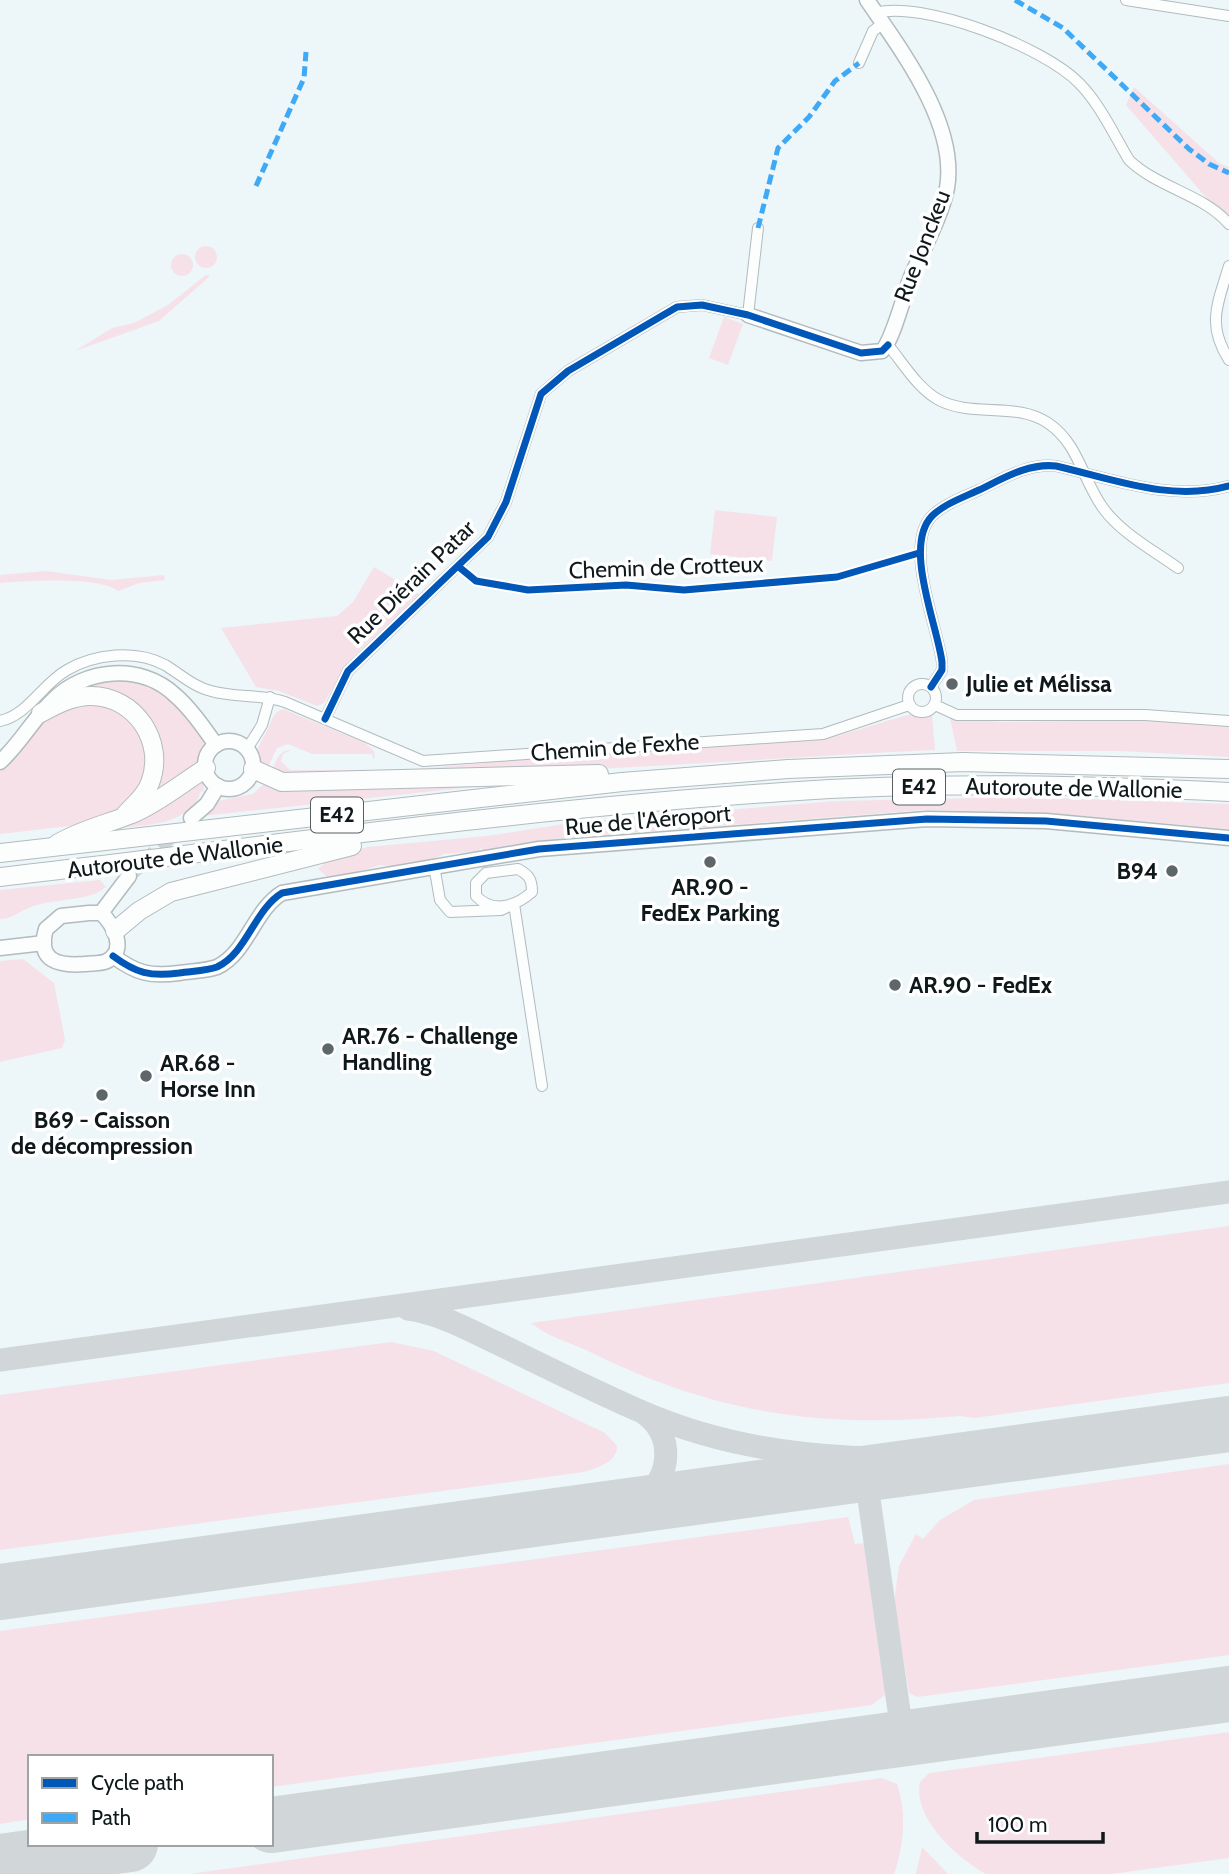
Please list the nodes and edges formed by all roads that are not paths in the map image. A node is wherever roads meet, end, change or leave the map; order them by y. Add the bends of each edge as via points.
1 (867, 0) edge
2 (1126, 0) edge
3 (1229, 16) edge
4 (879, 18) junction
5 (859, 63) dead end
6 (1229, 224) edge
7 (758, 228) dead end
8 (1229, 266) edge
9 (748, 315) junction
10 (888, 345) junction
11 (1229, 360) edge
12 (1084, 472) junction
13 (1229, 486) edge
14 (1178, 568) dead end
15 (931, 687) junction
16 (270, 697) junction
17 (909, 705) junction
18 (935, 705) junction
19 (41, 713) junction
20 (326, 719) junction
21 (0, 721) edge
22 (1229, 721) edge
23 (216, 745) junction
24 (247, 749) junction
25 (0, 762) edge
26 (205, 768) junction
27 (253, 769) junction
28 (1229, 769) edge
29 (622, 782) junction
30 (218, 786) junction
31 (1229, 792) edge
32 (124, 816) junction
33 (191, 818) tunnel mouth
34 (367, 834) junction
35 (1229, 838) edge
36 (51, 848) junction
37 (0, 853) edge
38 (434, 865) junction
39 (129, 876) tunnel mouth
40 (0, 877) edge
41 (514, 904) junction
42 (101, 914) junction
43 (115, 931) junction
44 (44, 943) junction
45 (0, 948) edge
46 (113, 956) junction
47 (542, 1086) dead end

1 - 4 street, Rue Jonckeu
2 - 3 street
4 - 5 street
4 - 6 street via 892,4 942,9 1004,33 1079,82 1139,169 1217,210
4 - 10 street, Rue Jonckeu via 933,107 948,155 947,189 897,311
7 - 9 street
8 - 11 street via 1215,314 1215,334
9 - 10 street, Rue Diérain Patar via 861,353 882,351
9 - 20 street, Rue Diérain Patar via 702,305 677,307 568,371 541,394 506,502 488,537 348,671
10 - 12 street via 939,399 957,406 1023,411 1050,424 1072,445
12 - 13 street via 1161,492
12 - 14 street via 1109,516
12 - 15 street via 1049,465 1024,469 944,507 925,524 919,557 942,666
15 - 17 street, Chemin de Fexhe via 921,684 911,689
15 - 18 street via 937,696
16 - 20 street, Chemin de Fexhe
16 - 21 street, Chemin de Fexhe via 207,691 160,663 116,655 69,668 51,679 21,712
16 - 24 street via 262,725
17 - 18 street, Chemin de Fexhe via 922,713
17 - 20 street, Chemin de Fexhe via 823,734 423,761
18 - 22 street, Chemin de Fexhe via 957,715 1167,715
19 - 23 street via 66,689 90,677 138,676 175,694
19 - 25 street
19 - 32 highway via 64,701 94,696 119,702 145,726 154,748 153,776
23 - 24 street via 232,742
23 - 26 street
24 - 27 street
26 - 30 street
26 - 32 highway
27 - 29 highway via 282,782 601,774
27 - 30 street via 240,787
28 - 29 highway, Autoroute de Wallonie / E42 via 963,762
29 - 36 highway, Autoroute de Wallonie / E42
30 - 33 street
31 - 34 highway, Autoroute de Wallonie / E42 via 960,786 785,791
32 - 36 highway via 77,832
34 - 40 highway, Autoroute de Wallonie / E42
34 - 43 highway via 352,846 171,892
35 - 38 street, Rue de l'Aéroport via 958,817 563,846
36 - 37 highway, Autoroute de Wallonie / E42
38 - 41 street via 440,900 450,912 500,911
38 - 46 street, Rue de l'Aéroport via 282,893 264,908 236,950 216,967 152,976 140,974
39 - 42 street
41 - 41 street via 486,904 476,896 476,883 486,873 519,869 528,874 531,891
41 - 47 street
42 - 43 street
42 - 44 street via 61,916 46,929
43 - 46 street
44 - 45 street
44 - 46 street via 49,957 62,965 106,961

